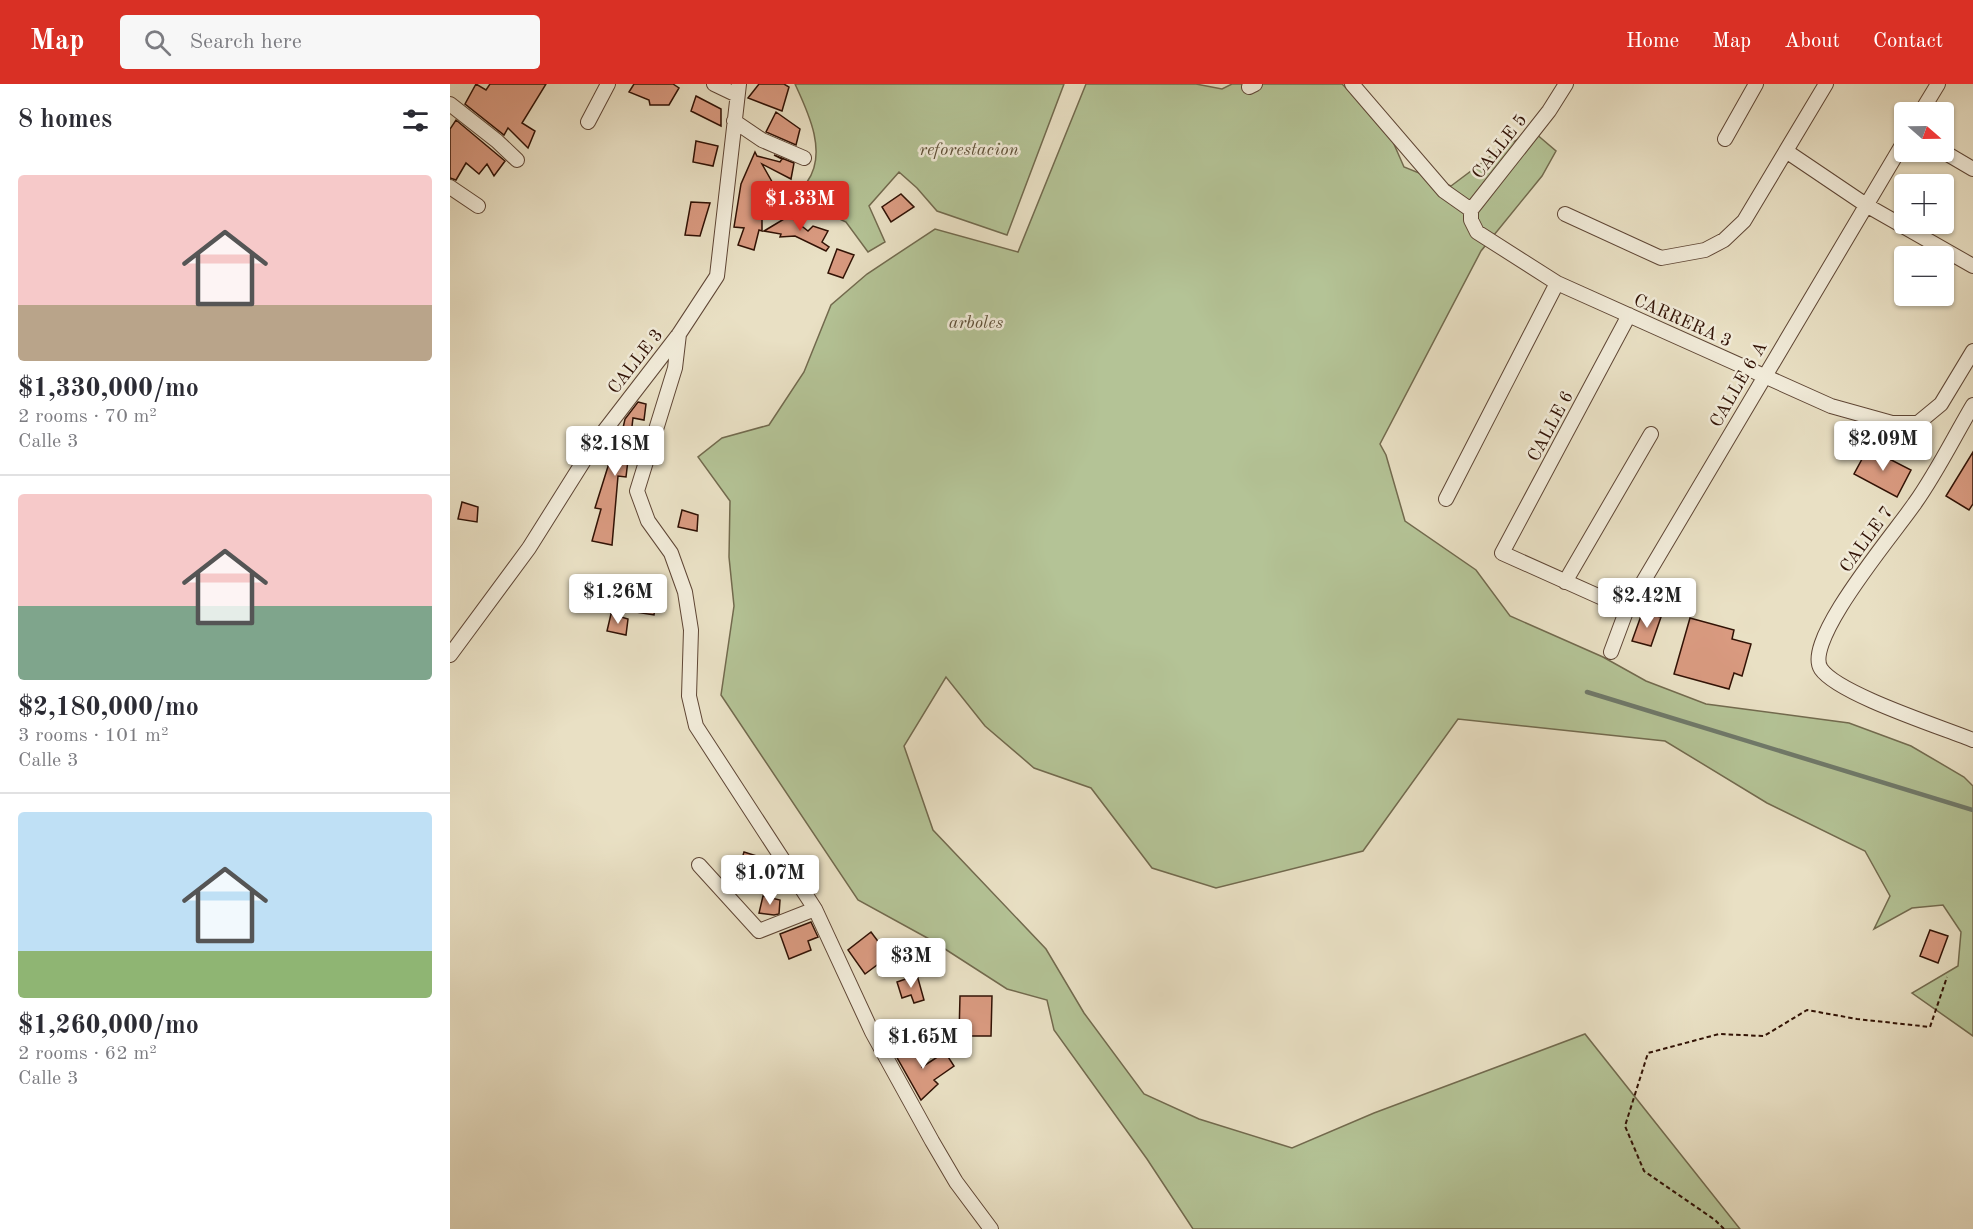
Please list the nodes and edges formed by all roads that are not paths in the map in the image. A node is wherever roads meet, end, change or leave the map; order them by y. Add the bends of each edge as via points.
1 (608, 84) edge
2 (714, 84) edge
3 (1352, 84) edge
4 (1566, 84) edge
5 (1756, 84) edge
6 (1826, 84) edge
7 (1938, 84) edge
8 (738, 90) edge
9 (1927, 102) edge
10 (450, 104) edge
11 (734, 121) junction
12 (588, 122) dead end
13 (1725, 139) dead end
14 (1786, 151) junction
15 (804, 158) dead end
16 (1894, 158) edge
17 (1954, 158) edge
18 (517, 160) dead end
19 (1973, 169) edge
20 (450, 187) edge
21 (1866, 205) junction
22 (478, 206) dead end
23 (1471, 210) junction
24 (1564, 214) dead end
25 (1973, 266) edge
26 (1557, 283) junction
27 (1629, 315) junction
28 (679, 334) junction
29 (1973, 351) edge
30 (1764, 376) junction
31 (1973, 405) edge
32 (1651, 434) dead end
33 (1446, 499) dead end
34 (1565, 582) junction
35 (1627, 609) junction
36 (1611, 652) dead end
37 (450, 655) edge
38 (1973, 740) edge
39 (699, 866) dead end
40 (815, 909) junction
41 (991, 1229) edge

1 - 12 street
2 - 8 street
3 - 23 street via 1444,191
4 - 23 street, CALLE 5
5 - 13 street
6 - 14 street
7 - 9 street
8 - 11 street, CALLE 3
10 - 18 street
11 - 15 street via 762,140
11 - 28 street, CALLE 3 via 717,276
14 - 21 street
14 - 24 street via 1744,221 1724,240 1705,250 1661,258
16 - 21 street, CALLE 6 A
17 - 19 street
20 - 22 street
21 - 25 street
21 - 30 street, CALLE 6 A
23 - 26 street, CARRERA 3 via 1477,232
26 - 27 street, CARRERA 3
26 - 33 street
27 - 30 street, CARRERA 3
27 - 34 street, CALLE 6 via 1502,553
28 - 37 street, CALLE 3 via 595,443 529,548
28 - 40 street via 675,368 637,491 648,521 671,553 686,592 691,630 689,696 696,726
29 - 30 street, CARRERA 3 via 1941,404 1918,423 1892,423 1831,406
30 - 35 street, CALLE 6 A
31 - 38 street, CALLE 7 via 1916,502 1839,606 1818,651 1820,667 1833,682
32 - 34 street
34 - 35 street
35 - 36 street, CALLE 6 A
39 - 40 street via 759,931
40 - 41 street via 872,1032 956,1182

